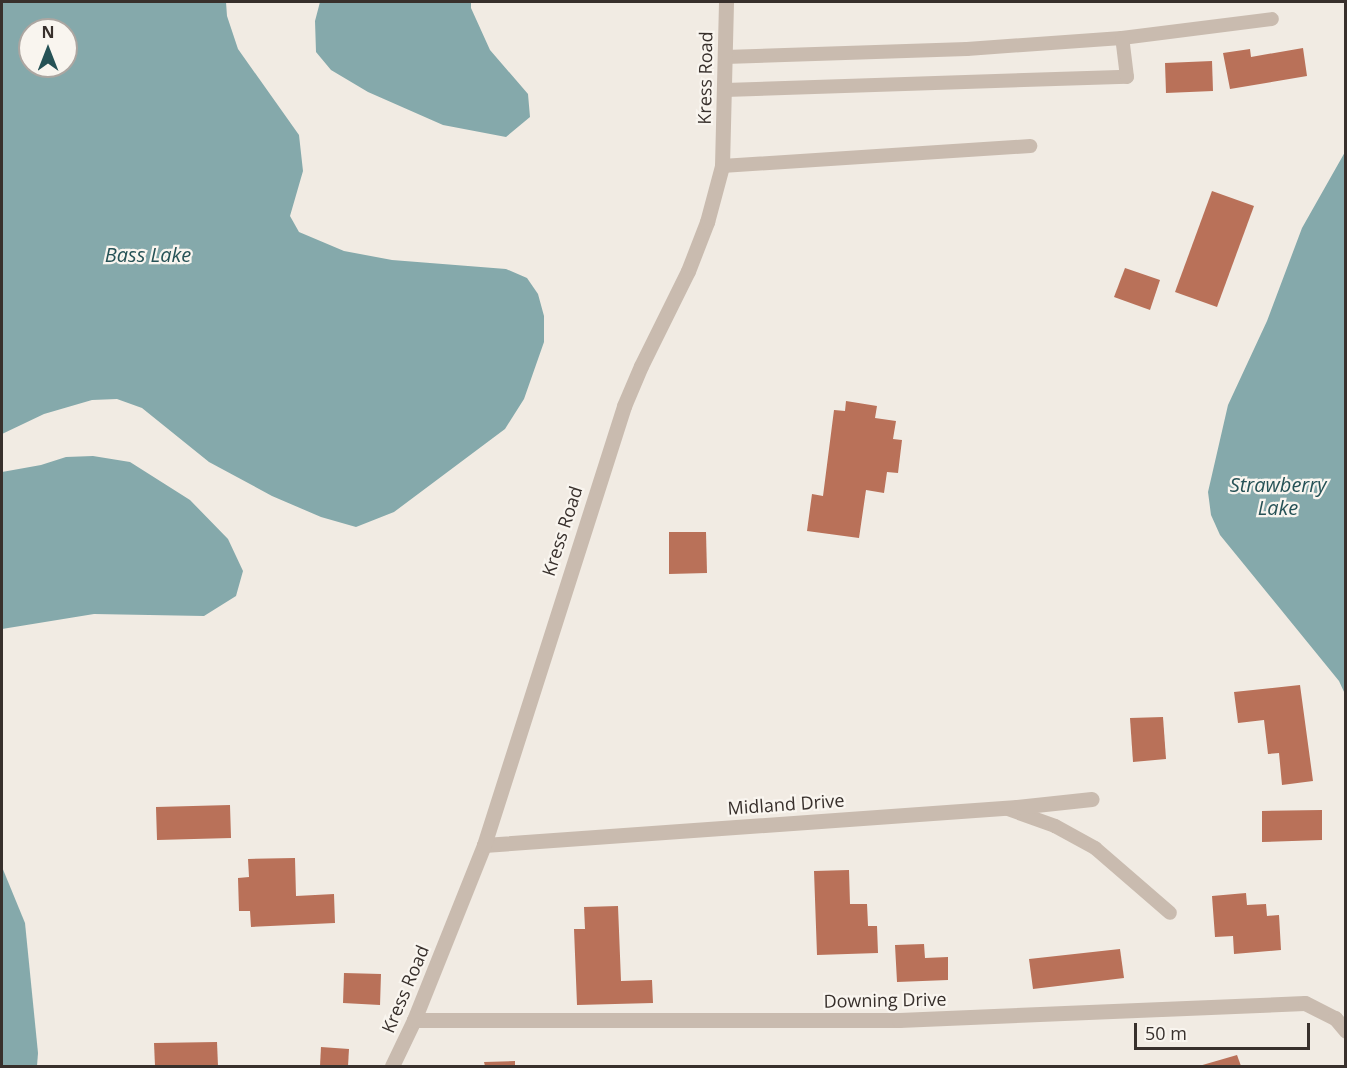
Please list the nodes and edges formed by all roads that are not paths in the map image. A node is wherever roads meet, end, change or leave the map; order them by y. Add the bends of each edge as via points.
1 (726, 2) edge
2 (1272, 19) dead end
3 (1122, 38) junction
4 (725, 57) junction
5 (725, 90) junction
6 (1030, 146) dead end
7 (722, 166) junction
8 (1092, 799) dead end
9 (1005, 808) junction
10 (484, 845) junction
11 (1170, 913) dead end
12 (414, 1020) junction
13 (1346, 1031) edge
14 (392, 1066) edge

1 - 4 street, Kress Road
2 - 3 lane
3 - 4 lane via 924,52
3 - 5 lane via 1127,77
4 - 5 street, Kress Road
5 - 7 street, Kress Road
6 - 7 lane
7 - 10 street, Kress Road via 688,271 624,406
8 - 9 street, Midland Drive
9 - 10 street, Midland Drive
9 - 11 lane via 1055,826 1095,848
10 - 12 street, Kress Road
12 - 13 street, Downing Drive via 899,1020 1305,1003 1335,1018
12 - 14 street, Kress Road

